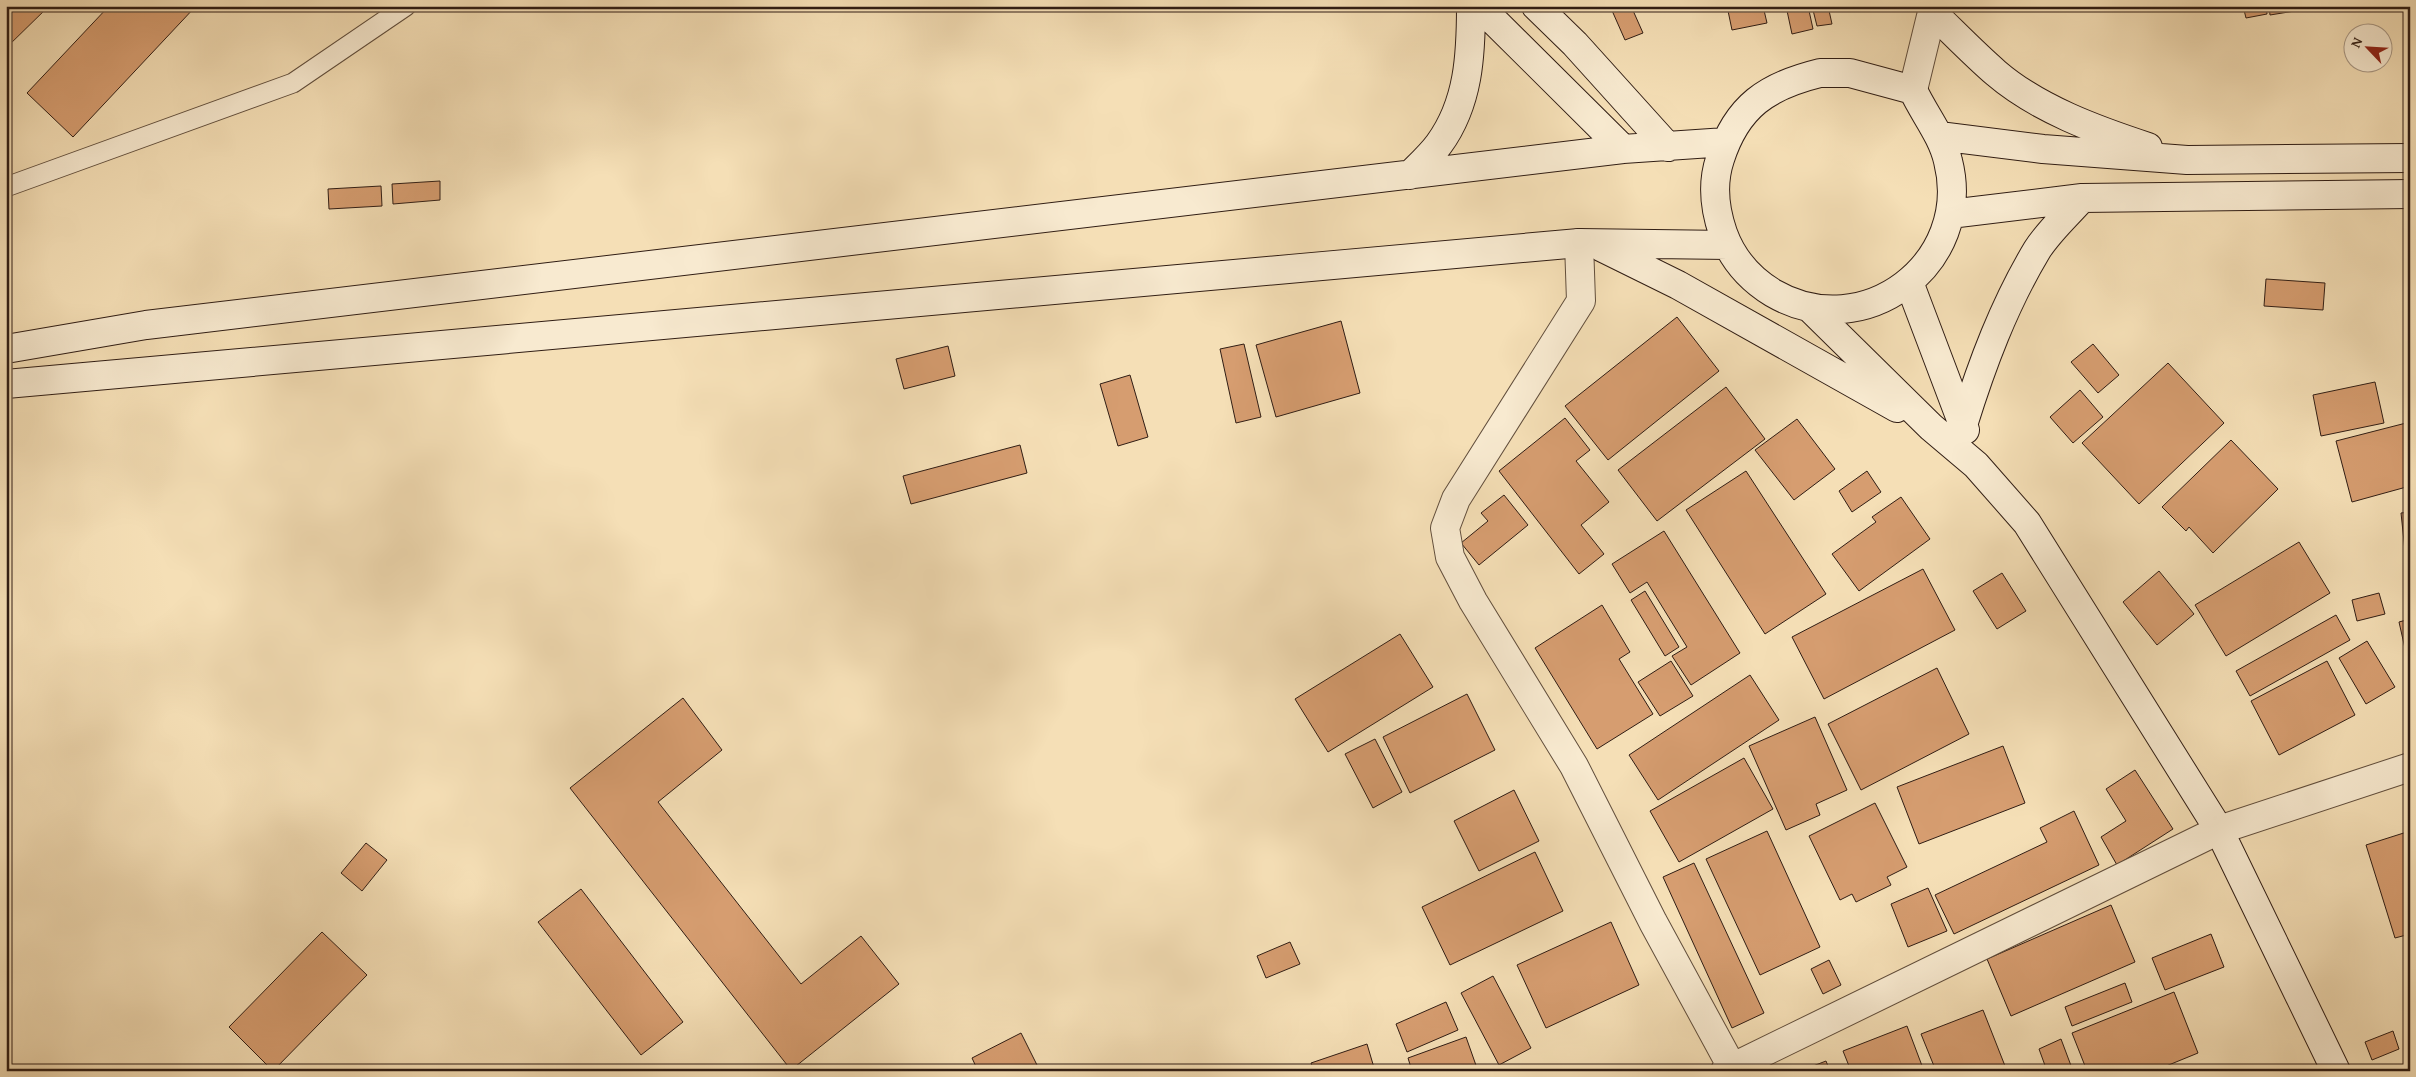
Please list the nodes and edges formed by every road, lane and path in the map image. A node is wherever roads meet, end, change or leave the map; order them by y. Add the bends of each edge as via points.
1 (406, 6) edge
2 (1471, 6) edge
3 (1479, 6) edge
4 (1536, 6) edge
5 (1931, 9) edge
6 (1913, 90) junction
7 (1939, 136) junction
8 (1726, 142) junction
9 (1668, 147) junction
10 (1623, 149) junction
11 (2410, 158) edge
12 (2188, 160) junction
13 (1410, 175) junction
14 (6, 187) edge
15 (2410, 194) edge
16 (2082, 198) junction
17 (1950, 214) junction
18 (1587, 244) junction
19 (1728, 245) junction
20 (1909, 282) junction
21 (1809, 307) junction
22 (6, 349) edge
23 (6, 384) edge
24 (1963, 425) junction
25 (1931, 427) junction
26 (1976, 465) junction
27 (2410, 767) edge
28 (2219, 830) junction
29 (1730, 1069) edge
30 (2336, 1071) edge

1 - 14 lane via 293,83
2 - 13 main road via 1471,55 1458,106 1440,143
3 - 10 main road
4 - 9 main road via 1575,44
5 - 6 main road
5 - 12 main road via 1997,74 2027,95 2118,137
6 - 7 main road
6 - 8 main road via 1850,73 1820,73 1790,80 1758,100 1742,116
7 - 12 main road via 2043,149
7 - 17 main road via 1948,161 1952,188
8 - 9 main road
8 - 19 main road via 1717,167 1715,194 1719,220
9 - 10 main road
10 - 13 main road
11 - 12 main road
13 - 22 main road via 156,324
15 - 16 main road
16 - 17 main road
16 - 24 main road via 2038,249 2002,317
17 - 20 main road via 1928,263
18 - 19 main road
18 - 23 main road
18 - 25 main road via 1678,285
18 - 29 main road via 1581,301 1456,499 1445,528 1450,558 1574,766
19 - 21 main road via 1742,267 1762,286 1784,299
20 - 21 main road via 1887,297 1862,306 1836,310
20 - 24 main road
21 - 25 main road
24 - 26 main road
25 - 26 main road
26 - 28 main road via 2027,523
27 - 28 main road
28 - 29 main road
28 - 30 main road

